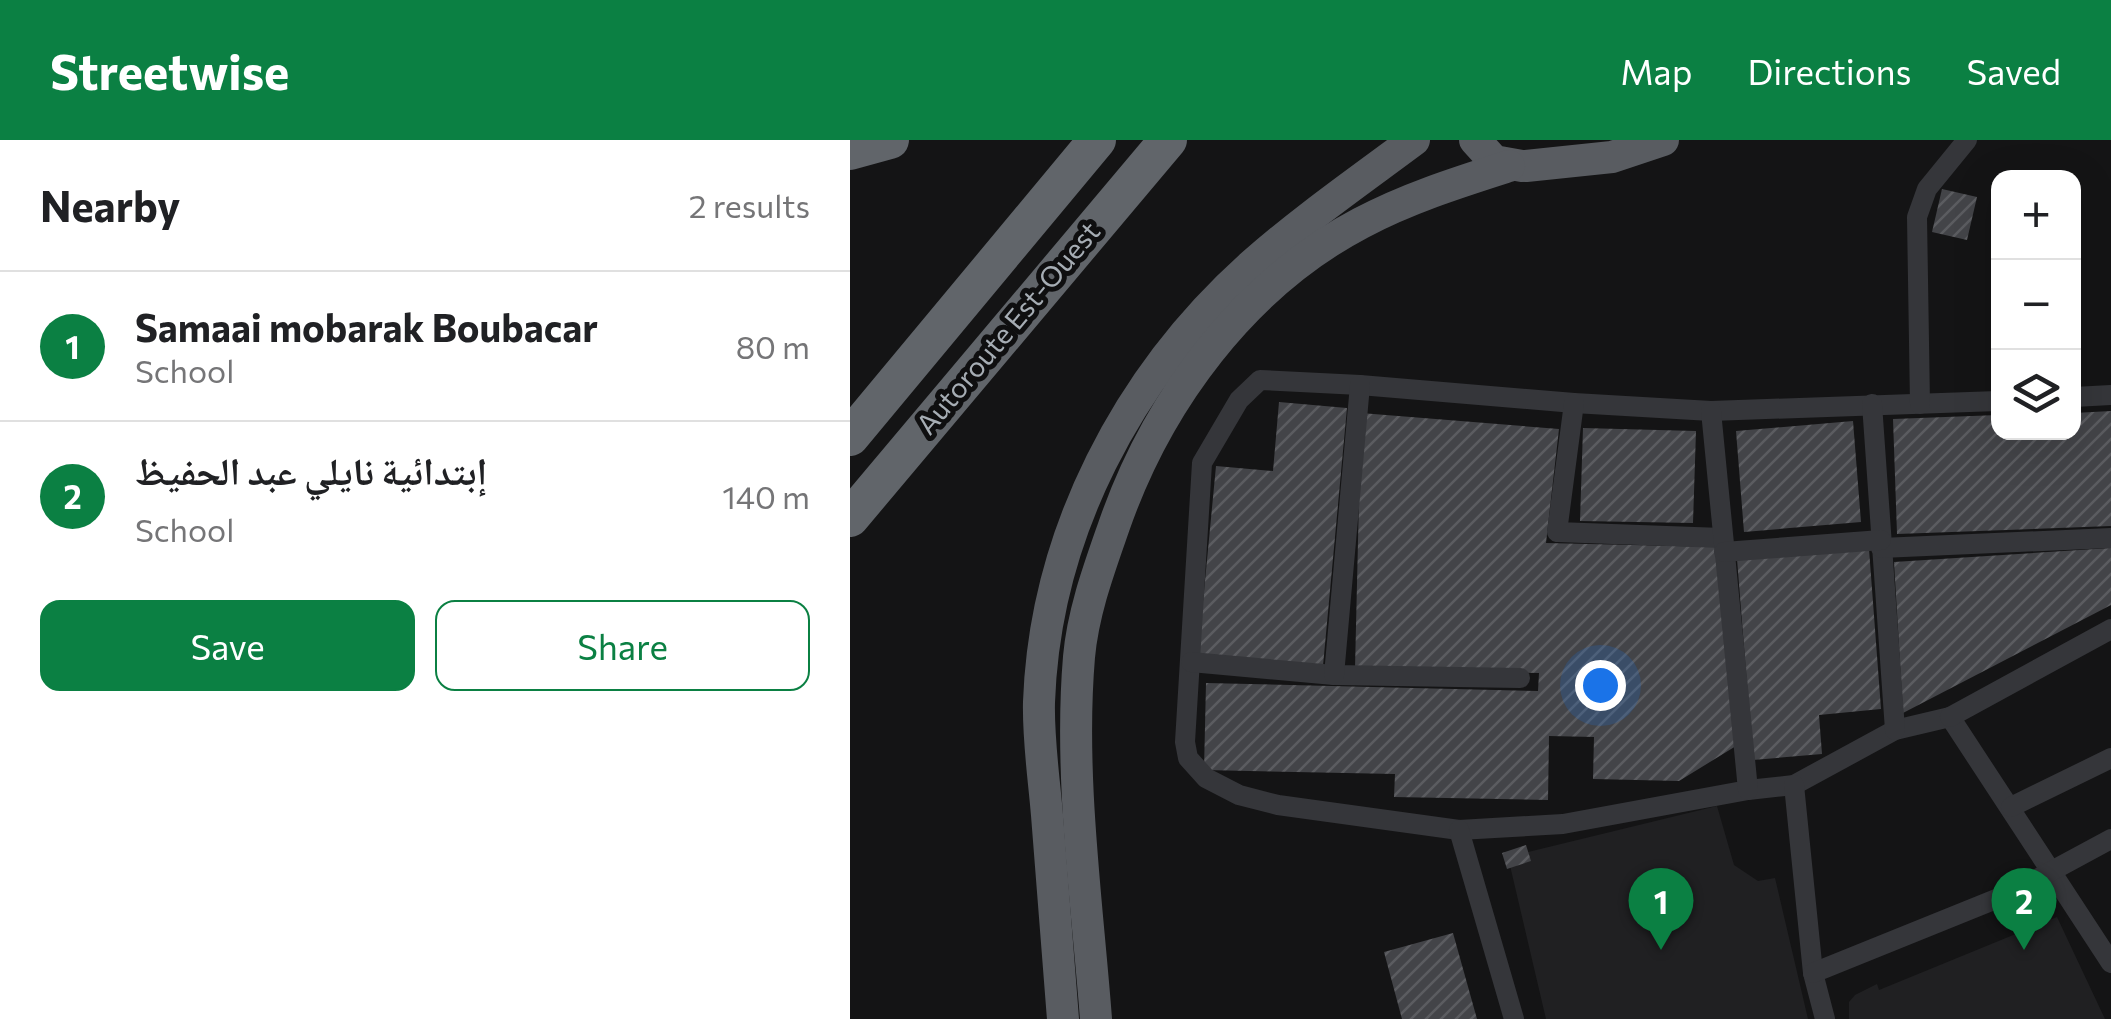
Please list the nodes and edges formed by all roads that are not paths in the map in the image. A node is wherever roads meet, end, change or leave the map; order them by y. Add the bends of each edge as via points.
1 (890, 140) edge
2 (1097, 140) edge
3 (1168, 140) edge
4 (1414, 140) edge
5 (1475, 140) edge
6 (1562, 140) edge
7 (1663, 140) edge
8 (1968, 140) edge
9 (850, 151) edge
10 (1517, 166) junction
11 (1360, 384) junction
12 (2111, 395) edge
13 (2081, 397) edge
14 (1991, 401) edge
15 (1574, 404) junction
16 (1872, 404) junction
17 (1920, 404) junction
18 (1711, 411) junction
19 (850, 437) edge
20 (896, 460) junction
21 (850, 518) edge
22 (2111, 538) edge
23 (1881, 544) junction
24 (1723, 545) junction
25 (850, 546) edge
26 (2111, 630) edge
27 (1191, 662) junction
28 (1334, 675) junction
29 (1520, 678) dead end
30 (1950, 717) junction
31 (1895, 730) junction
32 (2111, 758) edge
33 (1794, 785) junction
34 (1748, 790) junction
35 (2011, 807) junction
36 (1459, 830) junction
37 (2111, 839) edge
38 (2053, 870) junction
39 (2111, 963) edge
40 (1814, 973) junction
41 (1063, 1019) edge
42 (1096, 1019) edge
43 (1514, 1019) edge
44 (1825, 1019) edge

1 - 9 highway
2 - 19 highway, Autoroute Est-Ouest
3 - 20 highway, Autoroute Est-Ouest
4 - 41 highway via 1252,265 1198,319 1142,390 1091,483 1050,610 1039,702
5 - 10 highway via 1494,161
6 - 10 highway via 1542,161
7 - 10 highway via 1612,157
8 - 17 street via 1927,190 1918,217
10 - 42 highway via 1387,210 1290,270 1210,350 1171,403 1126,490 1086,609 1076,696
11 - 15 street
11 - 27 street via 1260,380 1226,419 1202,463
11 - 28 street
12 - 13 street
14 - 17 street
15 - 18 street
15 - 24 street via 1557,532
16 - 17 street
16 - 18 street
16 - 23 street
18 - 24 street
20 - 21 highway, Autoroute Est-Ouest
20 - 25 highway
22 - 23 street
23 - 24 street
23 - 31 street
24 - 34 street
26 - 30 street
27 - 28 street
27 - 36 street via 1184,742 1206,778 1278,805
28 - 29 street
30 - 31 street
30 - 35 street
31 - 33 street
32 - 35 street
33 - 34 street
33 - 40 street
34 - 36 street via 1564,824
35 - 38 street
36 - 43 street
37 - 38 street
38 - 39 street
38 - 40 street
40 - 44 street

